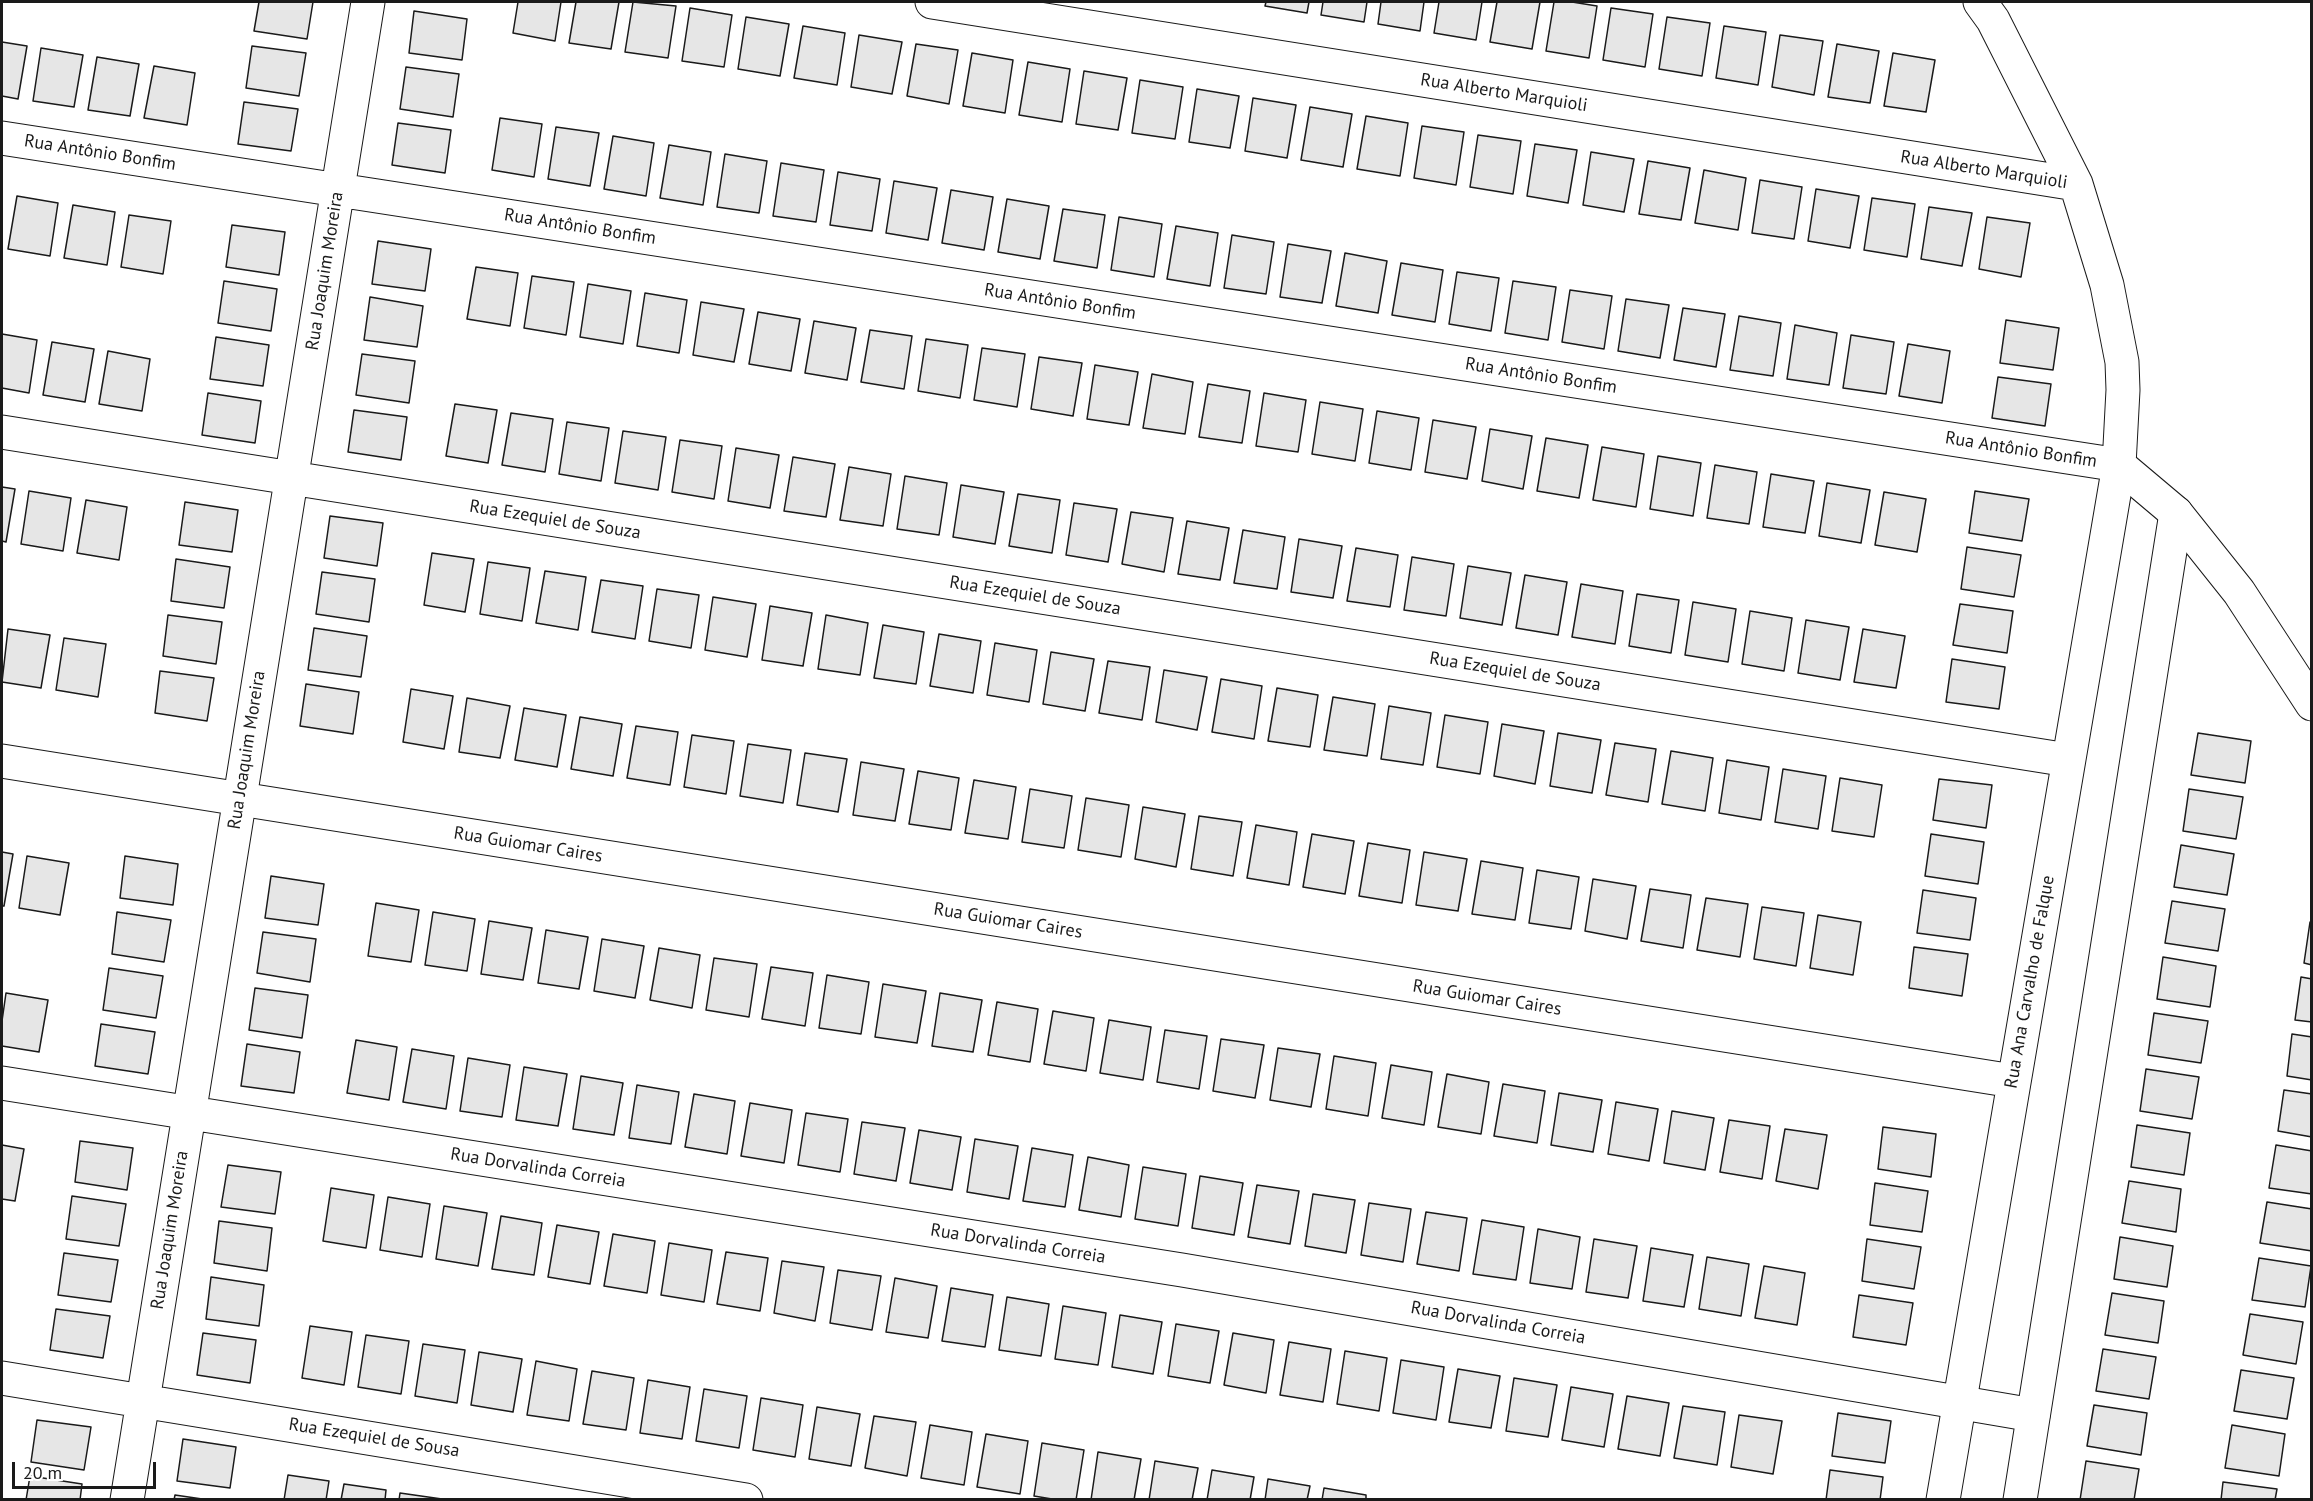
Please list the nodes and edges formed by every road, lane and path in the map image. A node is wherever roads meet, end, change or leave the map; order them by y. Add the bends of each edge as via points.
1 (368, 2) edge
2 (932, 2) edge
3 (1980, 2) edge
4 (2, 138) edge
5 (2076, 184) junction
6 (338, 190) junction
7 (2, 432) edge
8 (2119, 465) junction
9 (291, 478) junction
10 (2176, 513) junction
11 (2312, 704) edge
12 (2068, 760) junction
13 (2, 761) edge
14 (240, 799) junction
15 (2013, 1081) junction
16 (2, 1083) edge
17 (189, 1113) junction
18 (2, 1378) edge
19 (143, 1400) junction
20 (1960, 1401) junction
21 (2033, 1415) junction
22 (127, 1500) edge
23 (746, 1500) edge
24 (1943, 1500) edge
25 (2020, 1500) edge

1 - 6 street, Rua Joaquim Moreira
2 - 5 street, Rua Alberto Marquioli
3 - 5 street, Rua Ana Carvalho de Falque
4 - 6 street, Rua Antônio Bonfim
5 - 8 street, Rua Ana Carvalho de Falque via 2107,285 2122,362
6 - 8 street, Rua Antônio Bonfim
6 - 9 street, Rua Joaquim Moreira
7 - 9 street, Rua Ezequiel de Souza
8 - 10 street
8 - 12 street, Rua Ana Carvalho de Falque
9 - 12 street, Rua Ezequiel de Souza
9 - 14 street, Rua Joaquim Moreira
10 - 11 street via 2239,592
10 - 21 street
12 - 15 street, Rua Ana Carvalho de Falque
13 - 14 street, Rua Guiomar Caires
14 - 15 street, Rua Guiomar Caires
14 - 17 street, Rua Joaquim Moreira
15 - 20 street, Rua Ana Carvalho de Falque
16 - 17 street, Rua Dorvalinda Correia
17 - 19 street, Rua Joaquim Moreira
17 - 20 street, Rua Dorvalinda Correia via 1170,1268
18 - 19 street, Rua Ezequiel de Sousa
19 - 22 street, Rua Joaquim Moreira
19 - 23 street, Rua Ezequiel de Sousa
20 - 21 street, Rua Dorvalinda Correia
20 - 24 street, Rua Ana Carvalho de Falque
21 - 25 street

